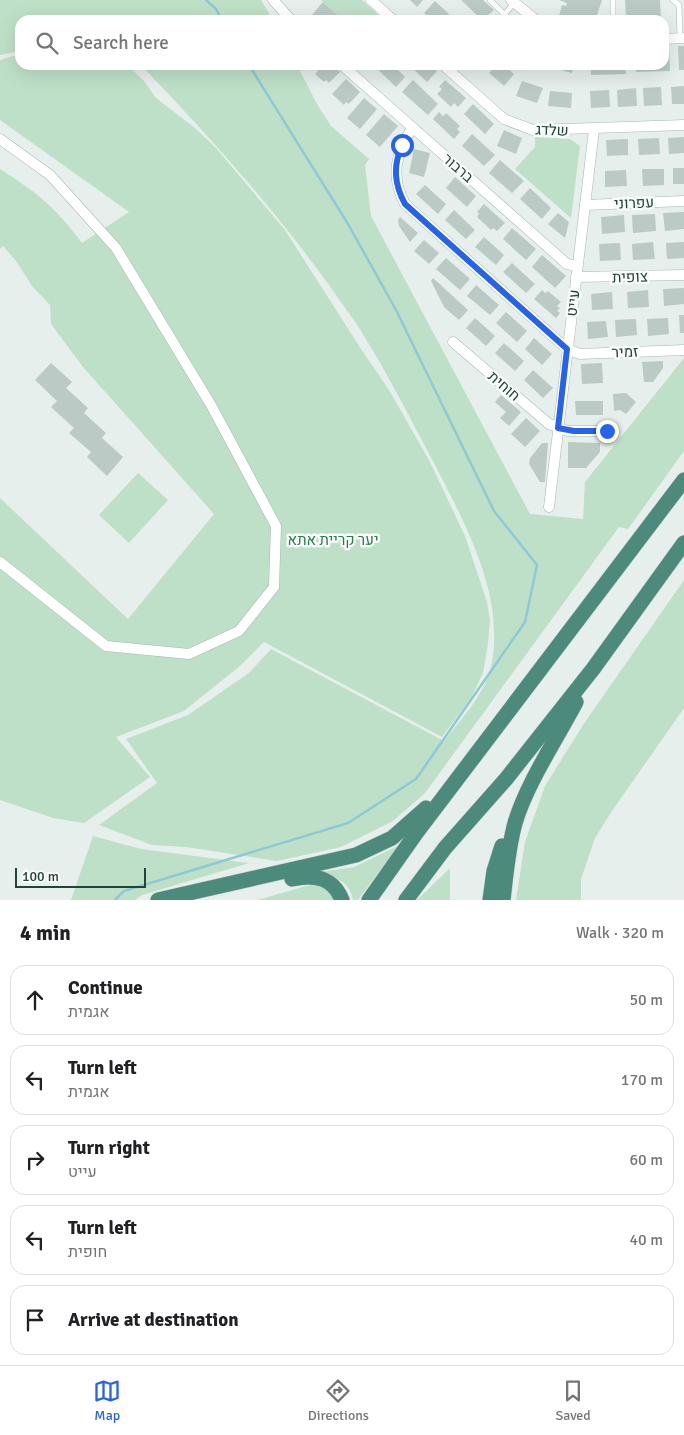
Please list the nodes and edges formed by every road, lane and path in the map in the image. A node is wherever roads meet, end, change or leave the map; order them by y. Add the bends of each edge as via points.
1 (273, 0) edge
2 (371, 0) edge
3 (490, 0) edge
4 (613, 0) edge
5 (674, 0) edge
6 (513, 2) edge
7 (286, 15) edge
8 (388, 15) edge
9 (504, 15) joint
10 (530, 15) edge
11 (613, 15) edge
12 (682, 38) edge
13 (669, 39) edge
14 (348, 70) edge
15 (448, 70) edge
16 (684, 125) edge
17 (412, 128) junction
18 (594, 130) junction
19 (0, 139) edge
20 (684, 201) edge
21 (585, 205) junction
22 (577, 266) junction
23 (684, 275) edge
24 (576, 277) junction
25 (453, 342) dead end
26 (567, 349) junction
27 (684, 350) edge
28 (558, 428) junction
29 (607, 431) dead end
30 (684, 480) edge
31 (549, 507) dead end
32 (684, 543) edge
33 (0, 562) edge
34 (594, 669) junction
35 (464, 770) junction
36 (516, 822) junction
37 (211, 898) edge
38 (158, 900) edge
39 (200, 900) edge
40 (342, 900) edge
41 (369, 900) edge
42 (406, 900) edge
43 (490, 900) edge
44 (503, 900) edge

1 - 7 street
2 - 8 street
3 - 9 lane
4 - 11 lane
5 - 12 lane via 679,5
6 - 9 lane
6 - 10 street
12 - 13 street
14 - 17 street, ברבור
15 - 18 street, שלדג via 495,113 512,124 545,131
16 - 18 street, שלדג
17 - 22 street, ברבור via 567,264
17 - 26 street via 396,163 396,184 405,204
18 - 21 street, עייט
19 - 33 street via 50,175 116,248 211,405 276,526 274,587 239,631 189,654 106,646
20 - 21 street, עפרוני
21 - 22 street, עייט
22 - 24 street, עייט
23 - 24 street, צופית
24 - 26 street, עייט
25 - 28 street, חוחית via 545,421
26 - 27 street, זמיר via 580,354
26 - 28 street, עייט
28 - 29 street
28 - 31 street, עייט
30 - 35 highway
32 - 34 highway
34 - 36 highway via 535,778
34 - 42 highway
35 - 38 highway via 404,829 368,851
35 - 41 highway
36 - 43 highway via 504,842 494,871
36 - 44 highway via 507,860
37 - 39 highway
37 - 40 highway via 310,876 331,884

